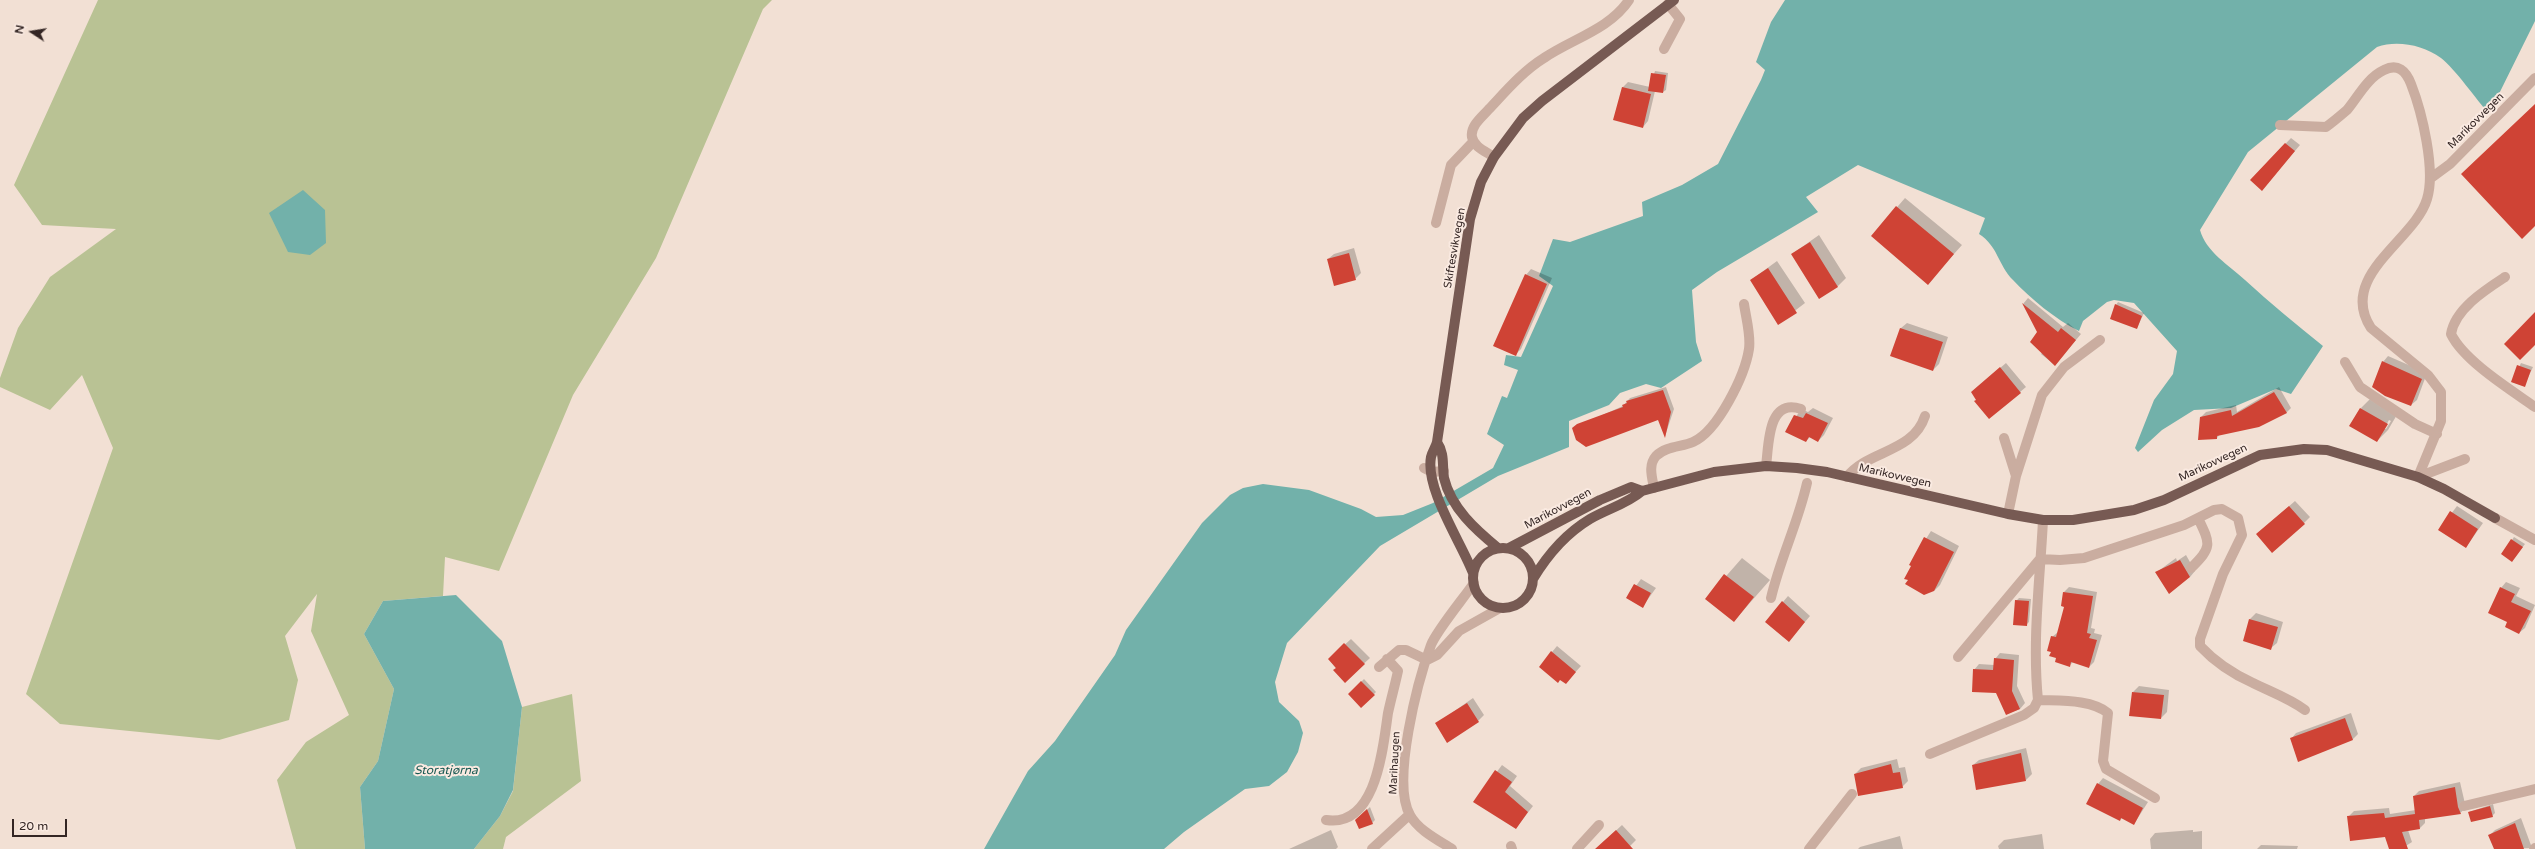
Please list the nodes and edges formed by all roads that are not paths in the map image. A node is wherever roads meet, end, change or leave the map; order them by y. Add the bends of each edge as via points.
1 (1629, 0) edge
2 (1671, 2) edge
3 (1664, 49) dead end
4 (2535, 78) edge
5 (2280, 125) dead end
6 (1474, 142) junction
7 (1494, 156) junction
8 (2431, 178) junction
9 (1436, 223) dead end
10 (2505, 277) dead end
11 (1744, 304) dead end
12 (2100, 340) dead end
13 (2345, 362) dead end
14 (2535, 407) edge
15 (1801, 409) dead end
16 (1925, 416) dead end
17 (2436, 434) junction
18 (2004, 438) dead end
19 (1438, 442) junction
20 (2465, 459) dead end
21 (1766, 466) junction
22 (1428, 470) junction
23 (1444, 471) junction
24 (2016, 476) junction
25 (1847, 477) junction
26 (2418, 478) junction
27 (1807, 483) dead end
28 (1654, 488) junction
29 (1642, 491) junction
30 (2008, 514) junction
31 (2198, 518) junction
32 (2495, 518) joint
33 (2042, 520) junction
34 (2535, 540) edge
35 (1498, 548) junction
36 (1509, 548) junction
37 (2040, 559) junction
38 (2191, 568) dead end
39 (1474, 578) junction
40 (1533, 579) junction
41 (1771, 598) dead end
42 (1500, 608) junction
43 (1958, 657) dead end
44 (1387, 659) junction
45 (1427, 660) junction
46 (1378, 667) dead end
47 (2038, 700) junction
48 (2305, 710) dead end
49 (1930, 754) dead end
50 (2535, 789) edge
51 (1852, 794) dead end
52 (2155, 798) dead end
53 (2464, 806) dead end
54 (1409, 814) junction
55 (1326, 820) dead end
56 (1599, 825) dead end
57 (1372, 849) edge
58 (1452, 849) edge
59 (1577, 849) edge
60 (1809, 849) edge

1 - 6 street via 1622,11 1609,21 1544,58 1520,77 1475,124 1472,135
2 - 3 street via 1680,20
2 - 7 main road, Skiftesvikvegen via 1523,118
4 - 8 street, Marikovvegen via 2450,164
5 - 8 street via 2326,127 2347,109 2378,74 2388,69 2399,68 2407,74 2420,106
6 - 7 street
6 - 9 street via 1452,165
7 - 19 main road, Skiftesvikvegen via 1481,182 1470,219
8 - 17 street via 2427,200 2417,218 2369,276 2362,308 2364,318 2371,328 2410,359 2438,388 2442,402 2441,421
10 - 14 street via 2472,301 2456,322 2451,334 2464,351 2497,380
11 - 28 street via 1749,348 1740,379 1705,434 1694,442 1663,451 1656,456 1651,474
12 - 24 street via 2064,367 2042,395
13 - 17 street via 2360,387 2414,424
15 - 21 street via 1791,406 1784,408 1776,416 1771,427
16 - 25 street, Marikovvegen via 1918,431 1910,438 1894,449 1855,467
17 - 26 street
18 - 24 street
19 - 22 main road, Skiftesvikvegen
19 - 23 main road, Skiftesvikvegen via 1442,450
20 - 26 street
21 - 25 main road, Marikovvegen via 1797,468
21 - 28 main road, Marikovvegen via 1714,472
22 - 23 street
22 - 39 main road, Skiftesvikvegen via 1440,504 1466,555
23 - 35 main road, Skiftesvikvegen via 1452,497 1466,519
24 - 30 street
25 - 30 main road, Marikovvegen
26 - 32 main road, Marikovvegen via 2444,489
26 - 33 main road, Marikovvegen via 2327,450 2282,450 2236,464 2164,500 2134,510 2104,517
27 - 41 street
28 - 29 main road, Marikovvegen
29 - 36 main road, Marikovvegen via 1631,487 1600,500
29 - 40 main road, Marikovvegen via 1590,519 1561,540 1542,563
30 - 33 main road, Marikovvegen
31 - 37 street via 2084,558
31 - 38 street via 2208,538 2208,545 2205,553
31 - 48 street via 2214,510 2231,512 2238,518 2242,534 2223,574 2200,639 2200,646 2211,658 2234,674 2290,700
32 - 34 street
33 - 37 street
35 - 36 main road
35 - 39 main road via 1483,555
36 - 40 main road via 1526,557 1531,564
37 - 43 street
37 - 47 street via 2036,677
39 - 42 main road via 1481,598 1490,605
39 - 45 street, Marihaugen via 1431,644
40 - 42 main road via 1528,595 1520,603
42 - 45 street via 1458,631 1437,655
44 - 45 street via 1399,650 1406,650
44 - 46 street
44 - 55 street, Marihaugen via 1398,671 1385,742 1373,787 1361,806 1351,814 1334,821
45 - 54 street, Marihaugen via 1418,683 1408,732 1405,798
47 - 49 street via 2034,708 2024,715
47 - 52 street via 2101,707 2108,713 2103,761 2106,769
50 - 53 street
51 - 60 street
54 - 57 street
54 - 58 street via 1418,825
56 - 59 street

